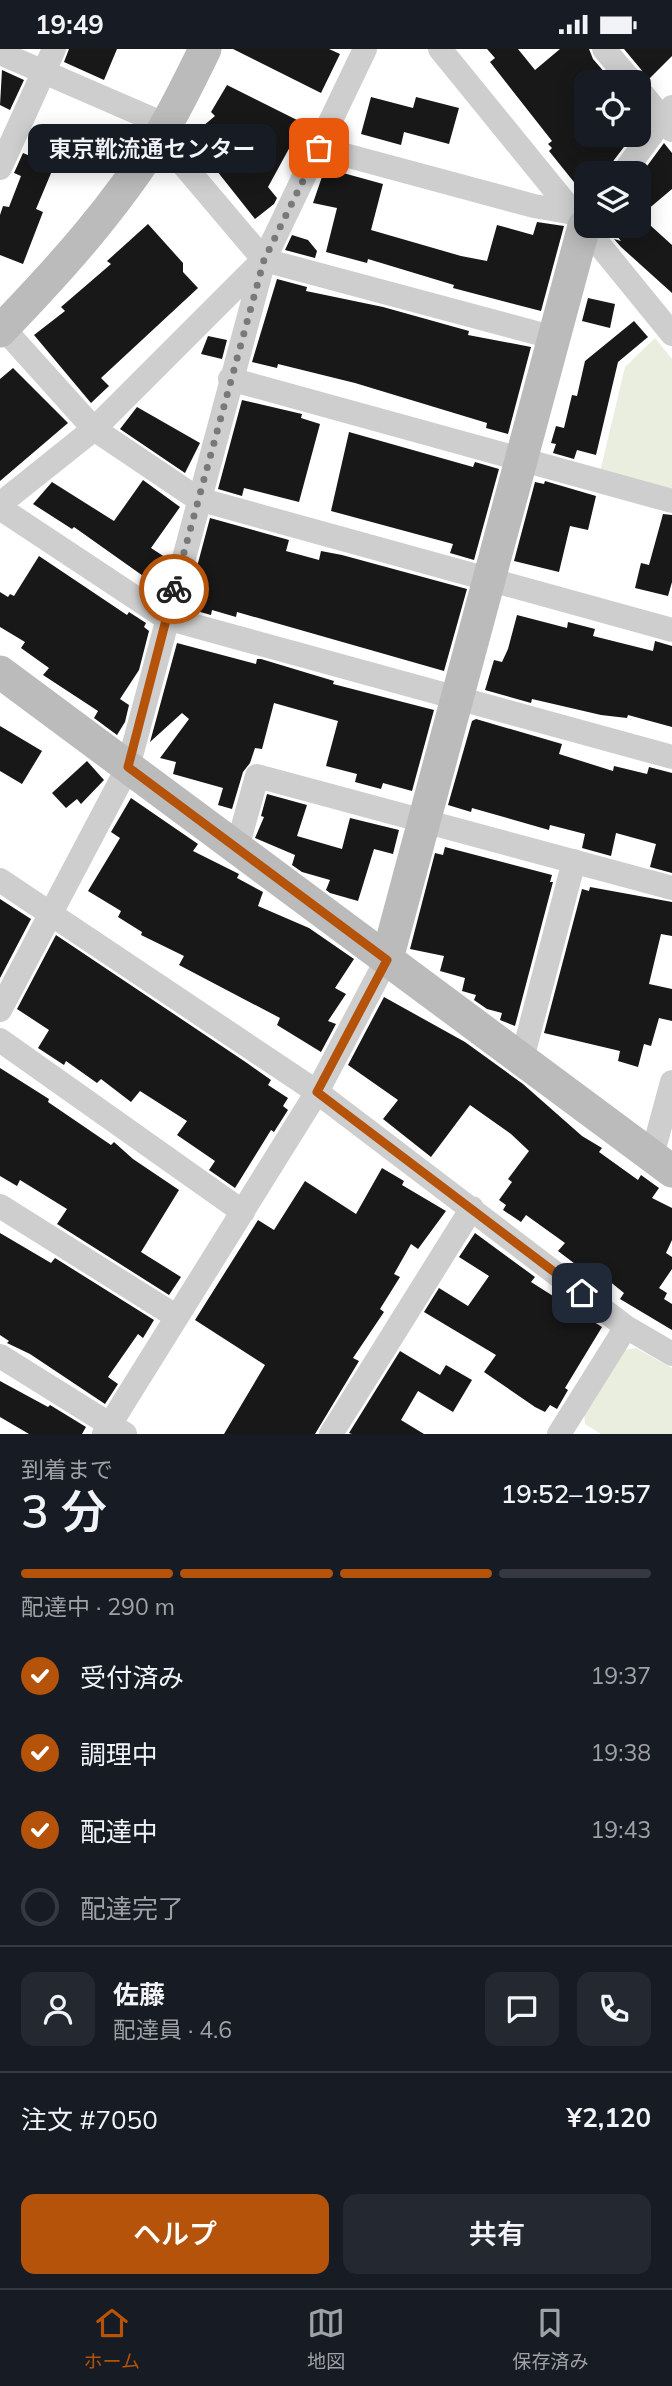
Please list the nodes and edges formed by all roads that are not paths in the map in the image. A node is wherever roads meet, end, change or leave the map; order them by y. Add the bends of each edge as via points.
1 (54, 49) edge
2 (205, 49) edge
3 (366, 49) edge
4 (440, 49) edge
5 (604, 49) edge
6 (0, 53) edge
7 (622, 70) edge
8 (44, 72) junction
9 (651, 102) edge
10 (669, 119) edge
11 (162, 131) junction
12 (319, 148) junction
13 (633, 161) edge
14 (0, 168) edge
15 (574, 211) edge
16 (574, 218) edge
17 (578, 238) edge
18 (596, 238) edge
19 (264, 260) junction
20 (1, 330) edge
21 (672, 334) edge
22 (555, 338) junction
23 (230, 379) junction
24 (94, 429) junction
25 (522, 461) junction
26 (198, 499) junction
27 (672, 502) edge
28 (0, 506) edge
29 (489, 582) junction
30 (166, 618) junction
31 (672, 630) edge
32 (0, 672) edge
33 (458, 697) junction
34 (672, 757) edge
35 (128, 767) junction
36 (425, 820) junction
37 (237, 848) junction
38 (574, 861) junction
39 (0, 880) edge
40 (672, 888) edge
41 (49, 913) junction
42 (387, 960) junction
43 (0, 1010) edge
44 (0, 1040) edge
45 (522, 1059) junction
46 (672, 1082) edge
47 (317, 1092) junction
48 (662, 1164) edge
49 (0, 1206) edge
50 (472, 1208) junction
51 (243, 1212) junction
52 (177, 1317) junction
53 (626, 1327) junction
54 (672, 1355) edge
55 (0, 1356) edge
56 (113, 1431) edge
57 (568, 1431) edge
58 (331, 1434) edge

1 - 8 street
2 - 11 street
3 - 12 street
4 - 15 street
5 - 7 street
6 - 8 street
8 - 11 street
8 - 14 street
9 - 10 street
10 - 13 street
11 - 19 street
11 - 20 street via 89,235
12 - 16 street
12 - 19 street
17 - 22 street
18 - 21 street
19 - 22 street
19 - 23 street
19 - 24 street
20 - 24 street
22 - 25 street
23 - 25 street
23 - 26 street
24 - 26 street
24 - 28 street
25 - 27 street
25 - 29 street
26 - 29 street
26 - 30 street
28 - 30 street
29 - 31 street
29 - 33 street
30 - 33 street
30 - 35 street
32 - 35 street
33 - 34 street
33 - 36 street
35 - 37 street
35 - 41 street
36 - 37 street via 257,776
36 - 38 street
36 - 42 street
37 - 42 street
38 - 40 street
38 - 45 street
39 - 41 street
41 - 43 street
41 - 47 street
42 - 45 street
42 - 47 street
44 - 51 street
45 - 48 street
46 - 48 street
47 - 50 street
47 - 51 street
49 - 52 street
50 - 53 street
50 - 58 street
51 - 52 street
52 - 56 street
53 - 54 street
53 - 57 street
55 - 56 street

